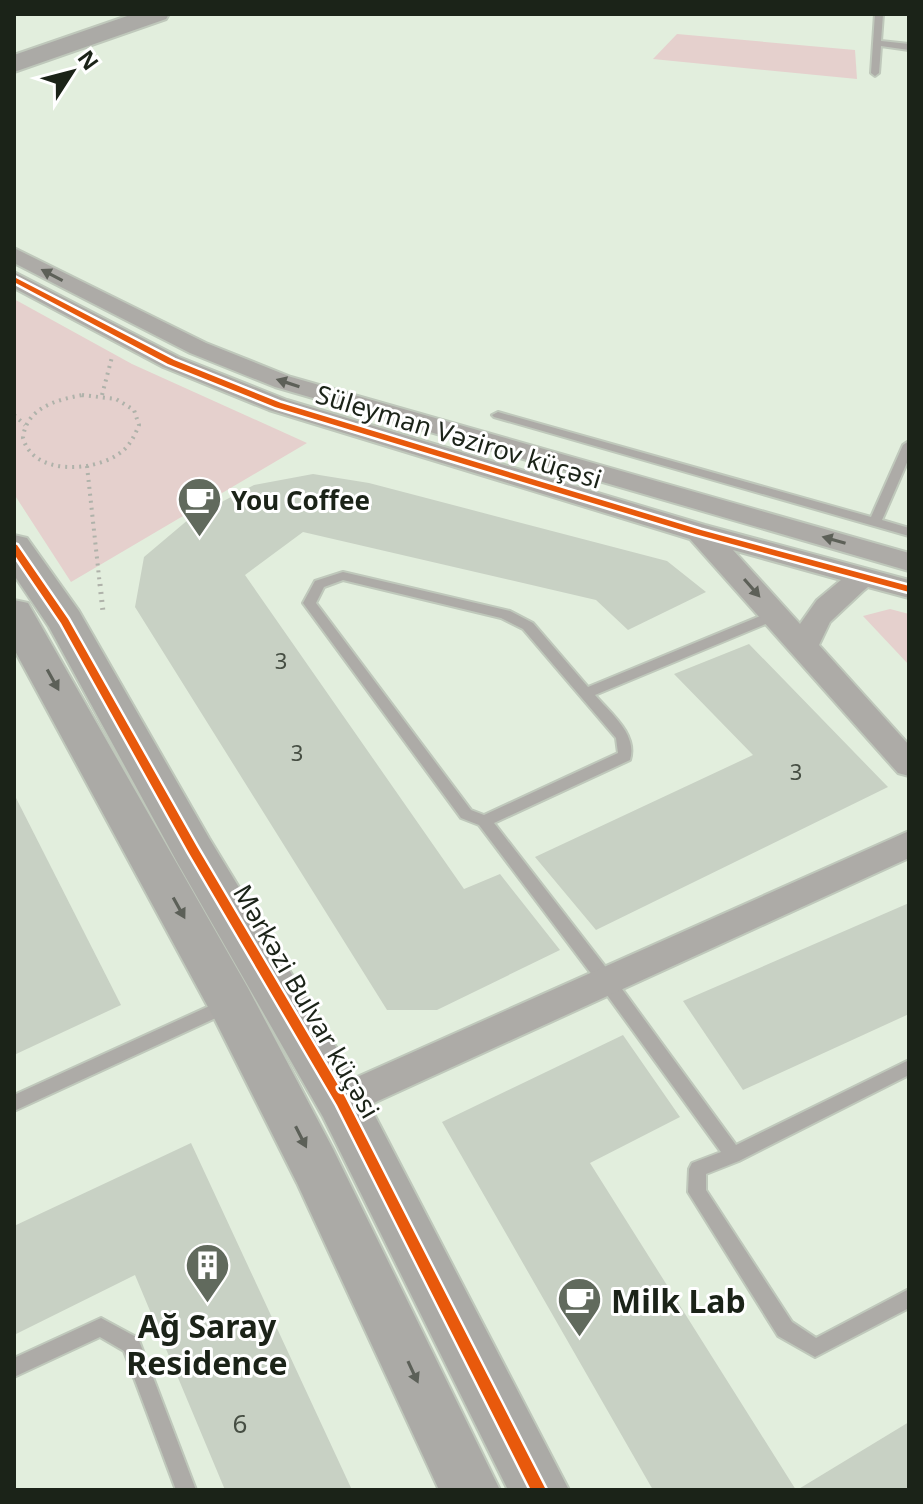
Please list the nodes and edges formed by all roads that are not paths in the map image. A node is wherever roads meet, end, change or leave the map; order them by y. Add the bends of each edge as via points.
1 (157, 14) edge
2 (879, 14) edge
3 (878, 43) junction
4 (909, 47) edge
5 (14, 64) edge
6 (875, 73) dead end
7 (14, 254) edge
8 (18, 282) edge
9 (498, 415) dead end
10 (909, 445) edge
11 (875, 523) junction
12 (698, 532) junction
13 (909, 532) edge
14 (14, 547) edge
15 (909, 562) edge
16 (864, 577) junction
17 (909, 589) edge
18 (14, 613) edge
19 (775, 615) junction
20 (804, 647) junction
21 (586, 693) junction
22 (909, 765) edge
23 (484, 821) junction
24 (909, 844) edge
25 (605, 979) junction
26 (231, 1003) junction
27 (909, 1067) edge
28 (341, 1101) junction
29 (14, 1103) edge
30 (733, 1155) junction
31 (909, 1298) edge
32 (14, 1368) edge
33 (186, 1490) edge
34 (470, 1490) edge
35 (539, 1490) edge

1 - 5 street
2 - 3 lane
3 - 4 lane
3 - 6 lane
15 -> 7 street, Süleyman Vəzirov küçəsi via 283,382 198,348
8 - 12 street, Süleyman Vəzirov küçəsi via 220,384
9 - 11 lane
10 - 11 lane
11 - 13 lane
12 - 16 street, Süleyman Vəzirov küçəsi
12 -> 19 street
14 - 28 street, Mərkəzi Bulvar küçəsi via 65,621
16 - 17 street, Süleyman Vəzirov küçəsi
16 - 20 street via 820,612
18 -> 26 street
19 - 20 street
19 - 21 lane
20 - 22 street
21 - 23 lane via 623,737 625,756
21 - 23 lane via 528,626 505,614 343,576 319,584 309,603 466,814
23 - 25 lane
24 - 25 street
25 - 28 street
25 - 30 lane
26 - 29 lane
26 -> 34 street
27 - 30 lane
28 - 35 street, Mərkəzi Bulvar küçəsi
30 - 31 lane via 698,1169 697,1192 785,1329 815,1348
32 - 33 lane via 101,1327 131,1345

